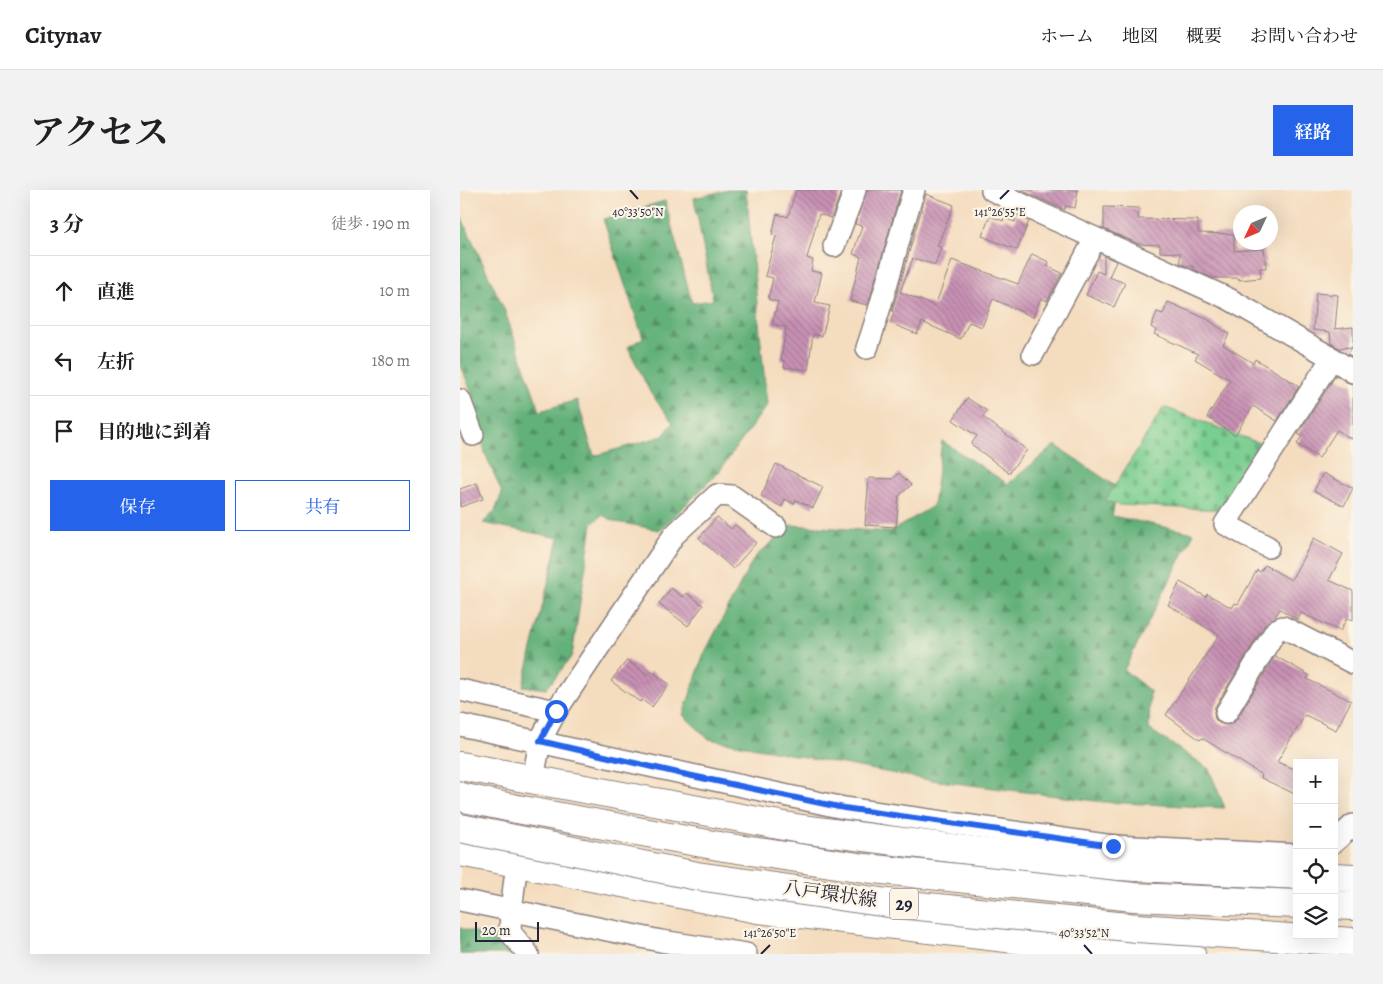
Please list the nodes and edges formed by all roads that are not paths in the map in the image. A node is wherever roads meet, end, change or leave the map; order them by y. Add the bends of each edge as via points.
1 (855, 190) edge
2 (914, 190) edge
3 (992, 190) edge
4 (1095, 239) junction
5 (834, 246) dead end
6 (867, 348) dead end
7 (1033, 354) dead end
8 (1332, 358) junction
9 (1353, 372) edge
10 (460, 400) edge
11 (473, 435) dead end
12 (776, 527) dead end
13 (1268, 548) dead end
14 (1353, 663) edge
15 (460, 690) edge
16 (556, 711) junction
17 (1226, 713) dead end
18 (460, 725) edge
19 (540, 741) junction
20 (460, 766) edge
21 (534, 774) tunnel mouth
22 (460, 796) edge
23 (1353, 825) edge
24 (460, 828) edge
25 (1338, 838) edge
26 (460, 852) edge
27 (1293, 855) edge
28 (1293, 875) edge
29 (1338, 877) edge
30 (515, 878) tunnel mouth
31 (1353, 878) edge
32 (460, 900) edge
33 (1293, 904) edge
34 (1338, 905) edge
35 (1353, 906) edge
36 (511, 911) junction
37 (1353, 942) edge
38 (528, 954) edge
39 (746, 954) edge
40 (1191, 954) edge

1 - 5 street
2 - 6 street
3 - 4 street
4 - 7 street
4 - 8 street via 1229,299
8 - 9 street
8 - 13 street via 1225,524
10 - 11 street
12 - 16 street via 732,496 717,495 674,535
14 - 17 street via 1283,627 1276,630
15 - 16 street
16 - 19 street
18 - 19 street
19 - 21 street
19 - 27 street via 844,808 1113,846
20 - 28 main road via 800,829 1077,864
22 - 33 main road, 八戸環状線 / 29, bridge via 724,847 865,868 1134,897
23 - 25 street
24 - 37 main road, 八戸環状線 / 29, bridge via 697,876 888,903 1137,928
26 - 40 main road, 29 via 758,909 1039,942
29 - 31 main road
30 - 36 street
32 - 36 street
34 - 35 main road
36 - 38 street via 510,932
36 - 39 street via 660,941

